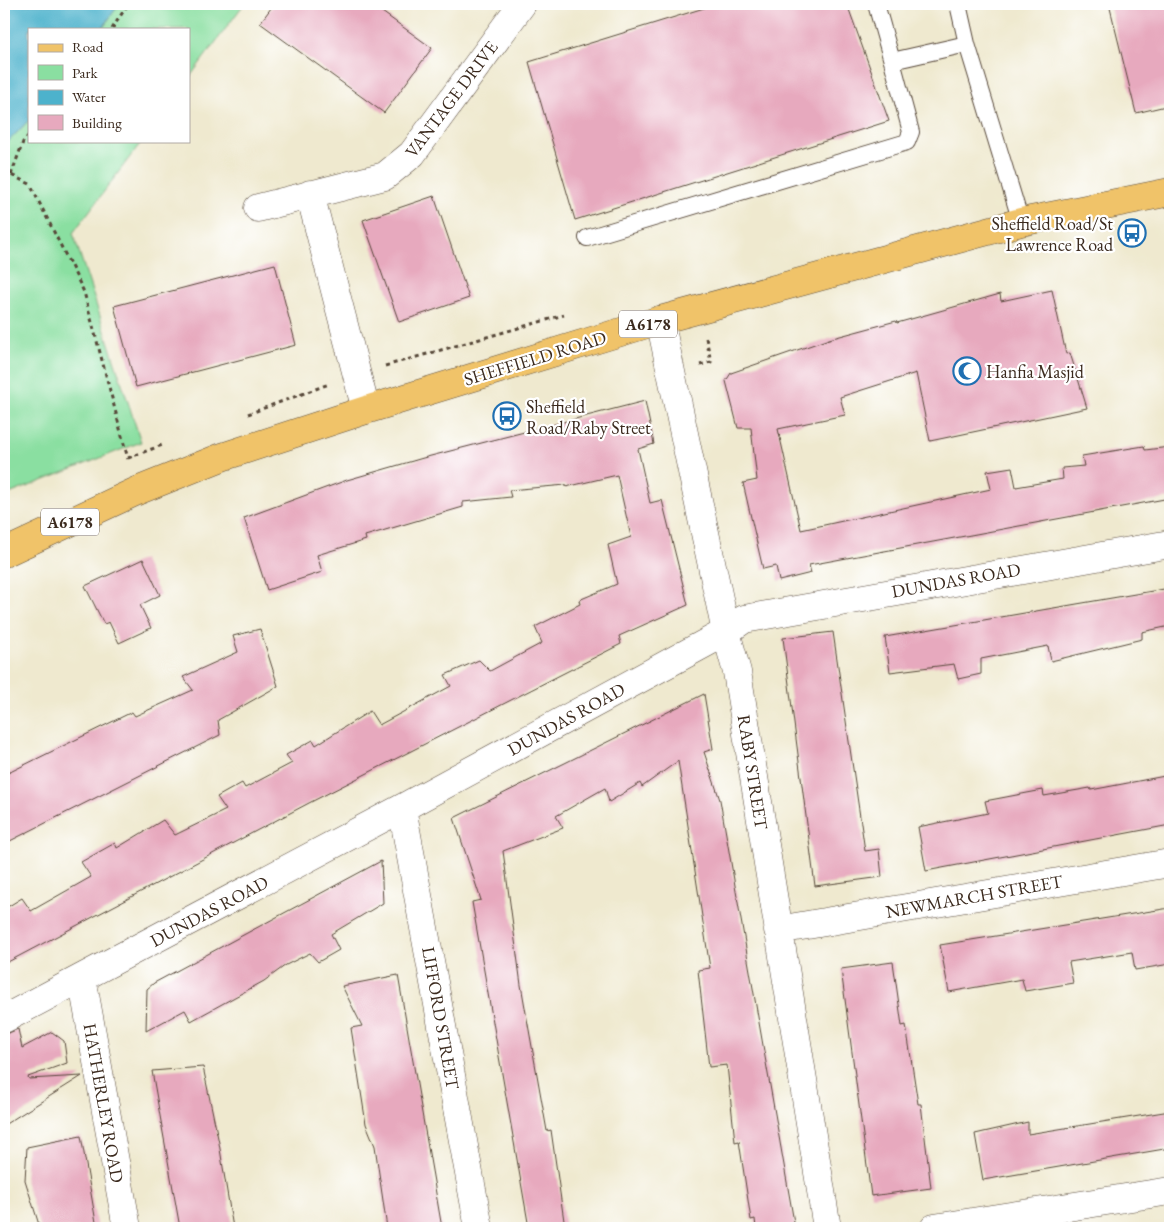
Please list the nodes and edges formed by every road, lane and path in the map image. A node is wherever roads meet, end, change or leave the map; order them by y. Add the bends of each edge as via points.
1 (128, 4) edge
2 (522, 4) edge
3 (876, 4) edge
4 (958, 4) edge
5 (113, 28) edge
6 (967, 44) junction
7 (892, 61) junction
8 (28, 136) edge
9 (11, 175) junction
10 (4, 176) edge
11 (1170, 192) edge
12 (310, 194) junction
13 (258, 208) dead end
14 (1021, 222) junction
15 (588, 238) dead end
16 (660, 320) junction
17 (366, 410) junction
18 (137, 491) junction
19 (1170, 544) edge
20 (4, 553) edge
21 (726, 632) junction
22 (402, 808) junction
23 (1170, 863) edge
24 (778, 930) junction
25 (82, 978) junction
26 (4, 1019) edge
27 (1170, 1192) edge
28 (127, 1228) edge
29 (479, 1228) edge
30 (827, 1228) edge
31 (934, 1228) edge

1 - 5 path
2 - 12 street, VANTAGE DRIVE via 412,154 385,176
3 - 7 lane
4 - 6 lane
6 - 7 lane
6 - 14 lane
7 - 15 lane via 911,132 907,142
8 - 9 path
9 - 10 path
9 - 18 path via 30,184 84,292
11 - 14 main road, SHEFFIELD ROAD / A6178
12 - 13 street, VANTAGE DRIVE
12 - 17 street
14 - 16 main road, SHEFFIELD ROAD / A6178
16 - 17 main road, SHEFFIELD ROAD / A6178
16 - 21 street, RABY STREET
17 - 18 main road, SHEFFIELD ROAD / A6178 via 222,457
18 - 20 main road, SHEFFIELD ROAD / A6178
19 - 21 street, DUNDAS ROAD via 794,608 744,619
21 - 22 street, DUNDAS ROAD
21 - 24 street, RABY STREET via 737,672
22 - 25 street, DUNDAS ROAD
22 - 29 street, LIFFORD STREET
23 - 24 street, NEWMARCH STREET
24 - 30 street, RABY STREET
25 - 26 street, DUNDAS ROAD
25 - 28 street, HATHERLEY ROAD
27 - 31 street

